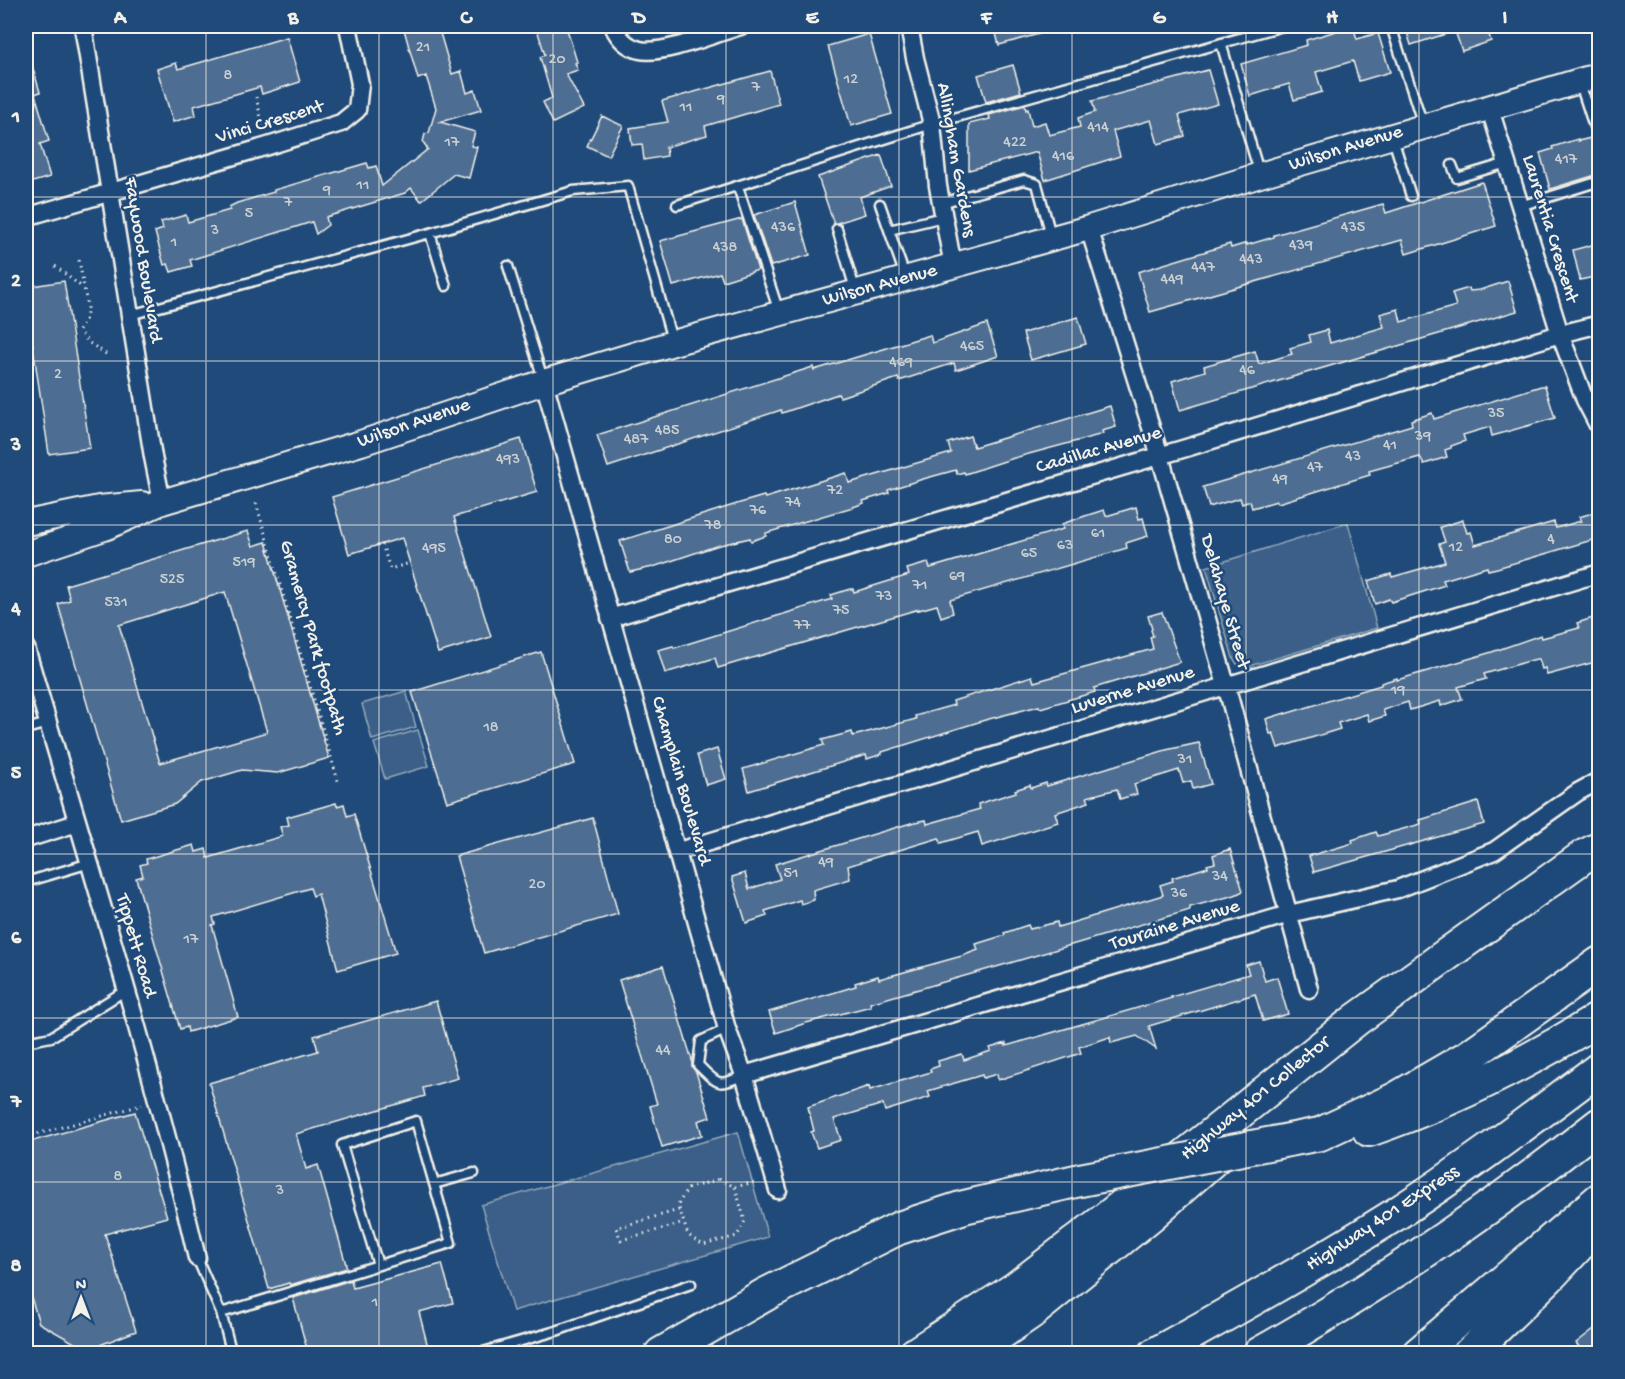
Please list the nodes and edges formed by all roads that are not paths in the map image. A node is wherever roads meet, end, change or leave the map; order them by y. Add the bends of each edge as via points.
1 (83, 26) edge
2 (348, 26) edge
3 (614, 26) edge
4 (741, 26) edge
5 (909, 26) edge
6 (1283, 26) edge
7 (1391, 26) edge
8 (1221, 43) junction
9 (1589, 78) edge
10 (1489, 106) junction
11 (932, 124) junction
12 (1423, 126) junction
13 (1392, 135) junction
14 (1599, 146) edge
15 (1507, 163) junction
16 (1452, 165) dead end
17 (1260, 175) junction
18 (1599, 181) edge
19 (738, 187) junction
20 (109, 193) junction
21 (1411, 196) dead end
22 (879, 204) dead end
23 (676, 205) dead end
24 (1520, 206) junction
25 (942, 210) junction
26 (26, 217) edge
27 (1089, 228) junction
28 (837, 229) dead end
29 (889, 230) junction
30 (430, 233) junction
31 (1052, 238) junction
32 (508, 266) dead end
33 (953, 266) junction
34 (906, 279) junction
35 (446, 286) dead end
36 (856, 293) junction
37 (779, 314) junction
38 (130, 315) junction
39 (1599, 324) edge
40 (1560, 334) junction
41 (673, 343) junction
42 (544, 382) junction
43 (1599, 429) edge
44 (1160, 456) junction
45 (162, 502) junction
46 (26, 524) edge
47 (26, 555) edge
48 (1599, 573) edge
49 (610, 618) junction
50 (26, 648) edge
51 (1226, 685) junction
52 (48, 723) junction
53 (26, 729) edge
54 (1599, 780) edge
55 (77, 823) junction
56 (26, 839) edge
57 (1599, 848) edge
58 (679, 852) junction
59 (90, 864) junction
60 (26, 882) edge
61 (1289, 914) junction
62 (1599, 963) edge
63 (1309, 989) dead end
64 (126, 990) junction
65 (1599, 1018) edge
66 (1357, 1019) junction
67 (728, 1029) junction
68 (26, 1042) edge
69 (1599, 1068) edge
70 (744, 1076) junction
71 (1599, 1124) edge
72 (1320, 1134) junction
73 (474, 1173) dead end
74 (434, 1184) junction
75 (776, 1184) road end
76 (1599, 1200) edge
77 (1599, 1223) edge
78 (197, 1258) joint
79 (378, 1265) junction
80 (691, 1284) dead end
81 (221, 1313) junction
82 (232, 1353) edge
83 (476, 1353) edge
84 (661, 1353) edge
85 (915, 1353) edge
86 (971, 1353) edge
87 (1155, 1353) edge
88 (1260, 1353) edge
89 (1419, 1353) edge
90 (1469, 1353) edge

1 - 20 street, Faywood Boulevard
2 - 20 street, Vinci Crescent via 360,84 357,111 341,123
3 - 4 street via 627,45 658,50
5 - 11 street, Allingham Gardens
6 - 8 lane
7 - 12 lane
8 - 11 lane
8 - 17 lane
9 - 10 main road, Wilson Avenue
9 - 14 lane
10 - 12 main road, Wilson Avenue
10 - 15 street, Laurentia Crescent
11 - 19 lane
11 - 25 street, Allingham Gardens
12 - 13 main road, Wilson Avenue
13 - 17 main road, Wilson Avenue
13 - 21 lane
15 - 16 lane via 1457,178
15 - 24 street, Laurentia Crescent
17 - 27 main road, Wilson Avenue
18 - 24 lane
19 - 23 lane
19 - 37 lane
20 - 26 street, Vinci Crescent
20 - 38 street, Faywood Boulevard
22 - 29 lane
24 - 40 street, Laurentia Crescent
25 - 29 lane
25 - 31 lane via 1024,180 1036,184
25 - 33 street, Allingham Gardens
27 - 31 main road, Wilson Avenue
27 - 44 street, Delahaye Street
28 - 36 lane
29 - 34 lane
30 - 35 lane
30 - 38 lane
30 - 41 lane via 573,191 628,186
31 - 33 main road, Wilson Avenue
32 - 42 lane
33 - 34 main road, Wilson Avenue
34 - 36 main road, Wilson Avenue
36 - 37 main road, Wilson Avenue
37 - 41 main road, Wilson Avenue
38 - 45 street, Faywood Boulevard
39 - 40 street, Cadillac Avenue
40 - 43 street, Laurentia Crescent
40 - 44 street, Cadillac Avenue
41 - 42 main road, Wilson Avenue
42 - 45 main road, Wilson Avenue via 361,443
42 - 49 street, Champlain Boulevard
44 - 49 street, Cadillac Avenue
44 - 51 street, Delahaye Street
45 - 46 main road, Wilson Avenue via 99,508
45 - 47 main road, Wilson Avenue via 107,527
48 - 51 street, Luverne Avenue
49 - 58 street, Champlain Boulevard
50 - 52 street, Tippett Road
51 - 58 street, Luverne Avenue
51 - 61 street, Delahaye Street
52 - 53 lane
52 - 55 street, Tippett Road
54 - 61 street, Touraine Avenue via 1494,851 1398,890
55 - 56 street
55 - 59 street, Tippett Road
57 - 66 highway, Highway 401 Collector
58 - 67 street, Champlain Boulevard
59 - 60 lane
59 - 64 street, Tippett Road
61 - 63 street, Delahaye Street
61 - 70 street, Touraine Avenue
62 - 72 highway via 1469,1056 1395,1099
64 - 68 lane via 51,1037
64 - 78 street, Tippett Road
65 - 72 highway via 1501,1076 1420,1112 1363,1132
66 - 85 highway, Highway 401 Collector via 1016,1288
66 - 86 highway via 1277,1103 1152,1214 1033,1311
67 - 70 street, Champlain Boulevard
67 - 70 lane via 701,1041 698,1065 717,1082 727,1083
69 - 87 highway, Highway 401 Express via 1397,1213 1312,1266
70 - 75 street, Champlain Boulevard
71 - 88 highway via 1413,1260
72 - 84 highway, bridge via 1080,1180 964,1207 899,1228 768,1293
73 - 74 lane
74 - 79 lane via 451,1243
74 - 79 lane via 416,1121 342,1145
76 - 89 highway
77 - 90 highway
78 - 81 lane
79 - 81 lane
80 - 83 lane via 556,1331
81 - 82 lane

